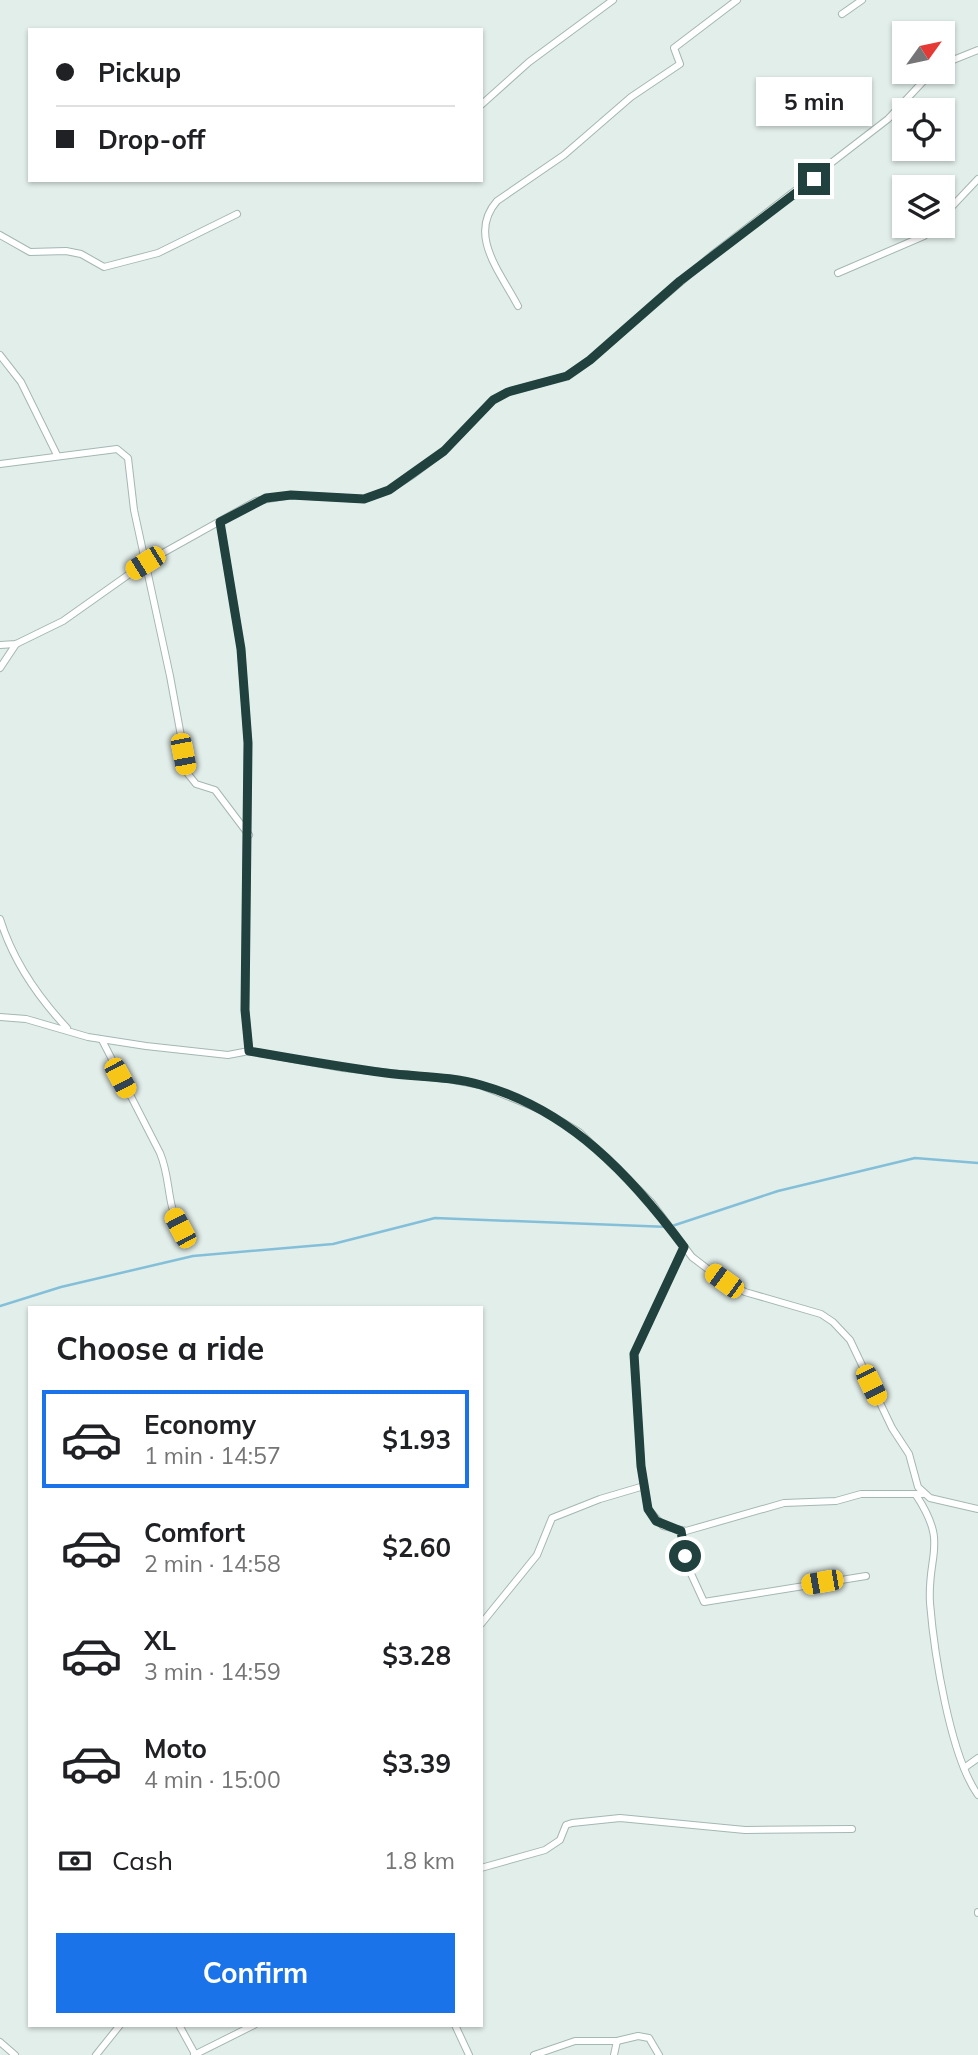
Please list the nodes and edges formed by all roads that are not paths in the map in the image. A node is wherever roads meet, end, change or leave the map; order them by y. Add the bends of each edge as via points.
1 (613, 0) edge
2 (737, 0) edge
3 (862, 0) edge
4 (842, 14) dead end
5 (978, 50) edge
6 (956, 59) edge
7 (921, 84) edge
8 (483, 103) edge
9 (978, 179) edge
10 (955, 203) edge
11 (237, 214) dead end
12 (0, 235) edge
13 (919, 238) edge
14 (838, 273) dead end
15 (518, 306) dead end
16 (0, 355) edge
17 (57, 455) junction
18 (0, 464) edge
19 (220, 522) junction
20 (145, 563) junction
21 (16, 644) junction
22 (0, 645) edge
23 (0, 668) edge
24 (249, 835) junction
25 (0, 919) edge
26 (0, 1017) edge
27 (69, 1029) junction
28 (102, 1040) junction
29 (249, 1051) junction
30 (180, 1228) dead end
31 (684, 1247) junction
32 (644, 1486) junction
33 (920, 1494) junction
34 (978, 1509) edge
35 (681, 1531) junction
36 (866, 1576) dead end
37 (483, 1621) edge
38 (978, 1758) edge
39 (964, 1768) junction
40 (978, 1795) edge
41 (852, 1829) dead end
42 (483, 1867) edge
43 (118, 2027) edge
44 (180, 2027) edge
45 (250, 2027) edge
46 (456, 2027) edge
47 (617, 2041) junction
48 (2, 2045) edge
49 (550, 2052) edge
50 (15, 2055) edge
51 (96, 2055) edge
52 (194, 2055) edge
53 (469, 2055) edge
54 (534, 2055) edge
55 (614, 2055) edge
56 (659, 2055) edge

1 - 8 street via 529,62
2 - 15 street via 674,48 680,64 631,97 564,155 489,210 484,243
3 - 4 street
5 - 6 street
7 - 19 street via 888,119 693,270 590,360 567,376 493,400 444,451 389,490 364,499 266,498
9 - 10 street
11 - 12 street via 158,253 104,267 73,253 30,252
13 - 14 street
16 - 17 street via 21,382
17 - 18 street
17 - 20 street via 123,452
19 - 20 street
19 - 24 street via 241,649
20 - 21 street via 63,621
20 - 24 street via 188,774 196,784 215,790
21 - 22 street
21 - 23 street
24 - 29 street via 245,1010
25 - 27 street via 13,956 51,1012
26 - 27 street
27 - 28 street
28 - 29 street via 228,1055
28 - 30 street via 164,1162 166,1191
29 - 31 street via 344,1068 448,1079 512,1097 579,1132 651,1202
31 - 32 street via 634,1354
31 - 33 street via 745,1292 821,1314 843,1330 909,1454
32 - 35 street via 648,1509 656,1521
32 - 37 street via 552,1518 537,1555
33 - 34 street
33 - 35 street via 792,1502
33 - 39 street via 936,1544 930,1587 934,1633
35 - 36 street via 687,1565 704,1602
38 - 39 street
39 - 40 street
41 - 42 street via 745,1830 620,1818 572,1822 560,1840 545,1850
43 - 51 street
44 - 52 street
45 - 52 street
46 - 53 street
47 - 49 street via 575,2041
47 - 55 street
47 - 56 street via 644,2036
48 - 50 street
49 - 54 street

